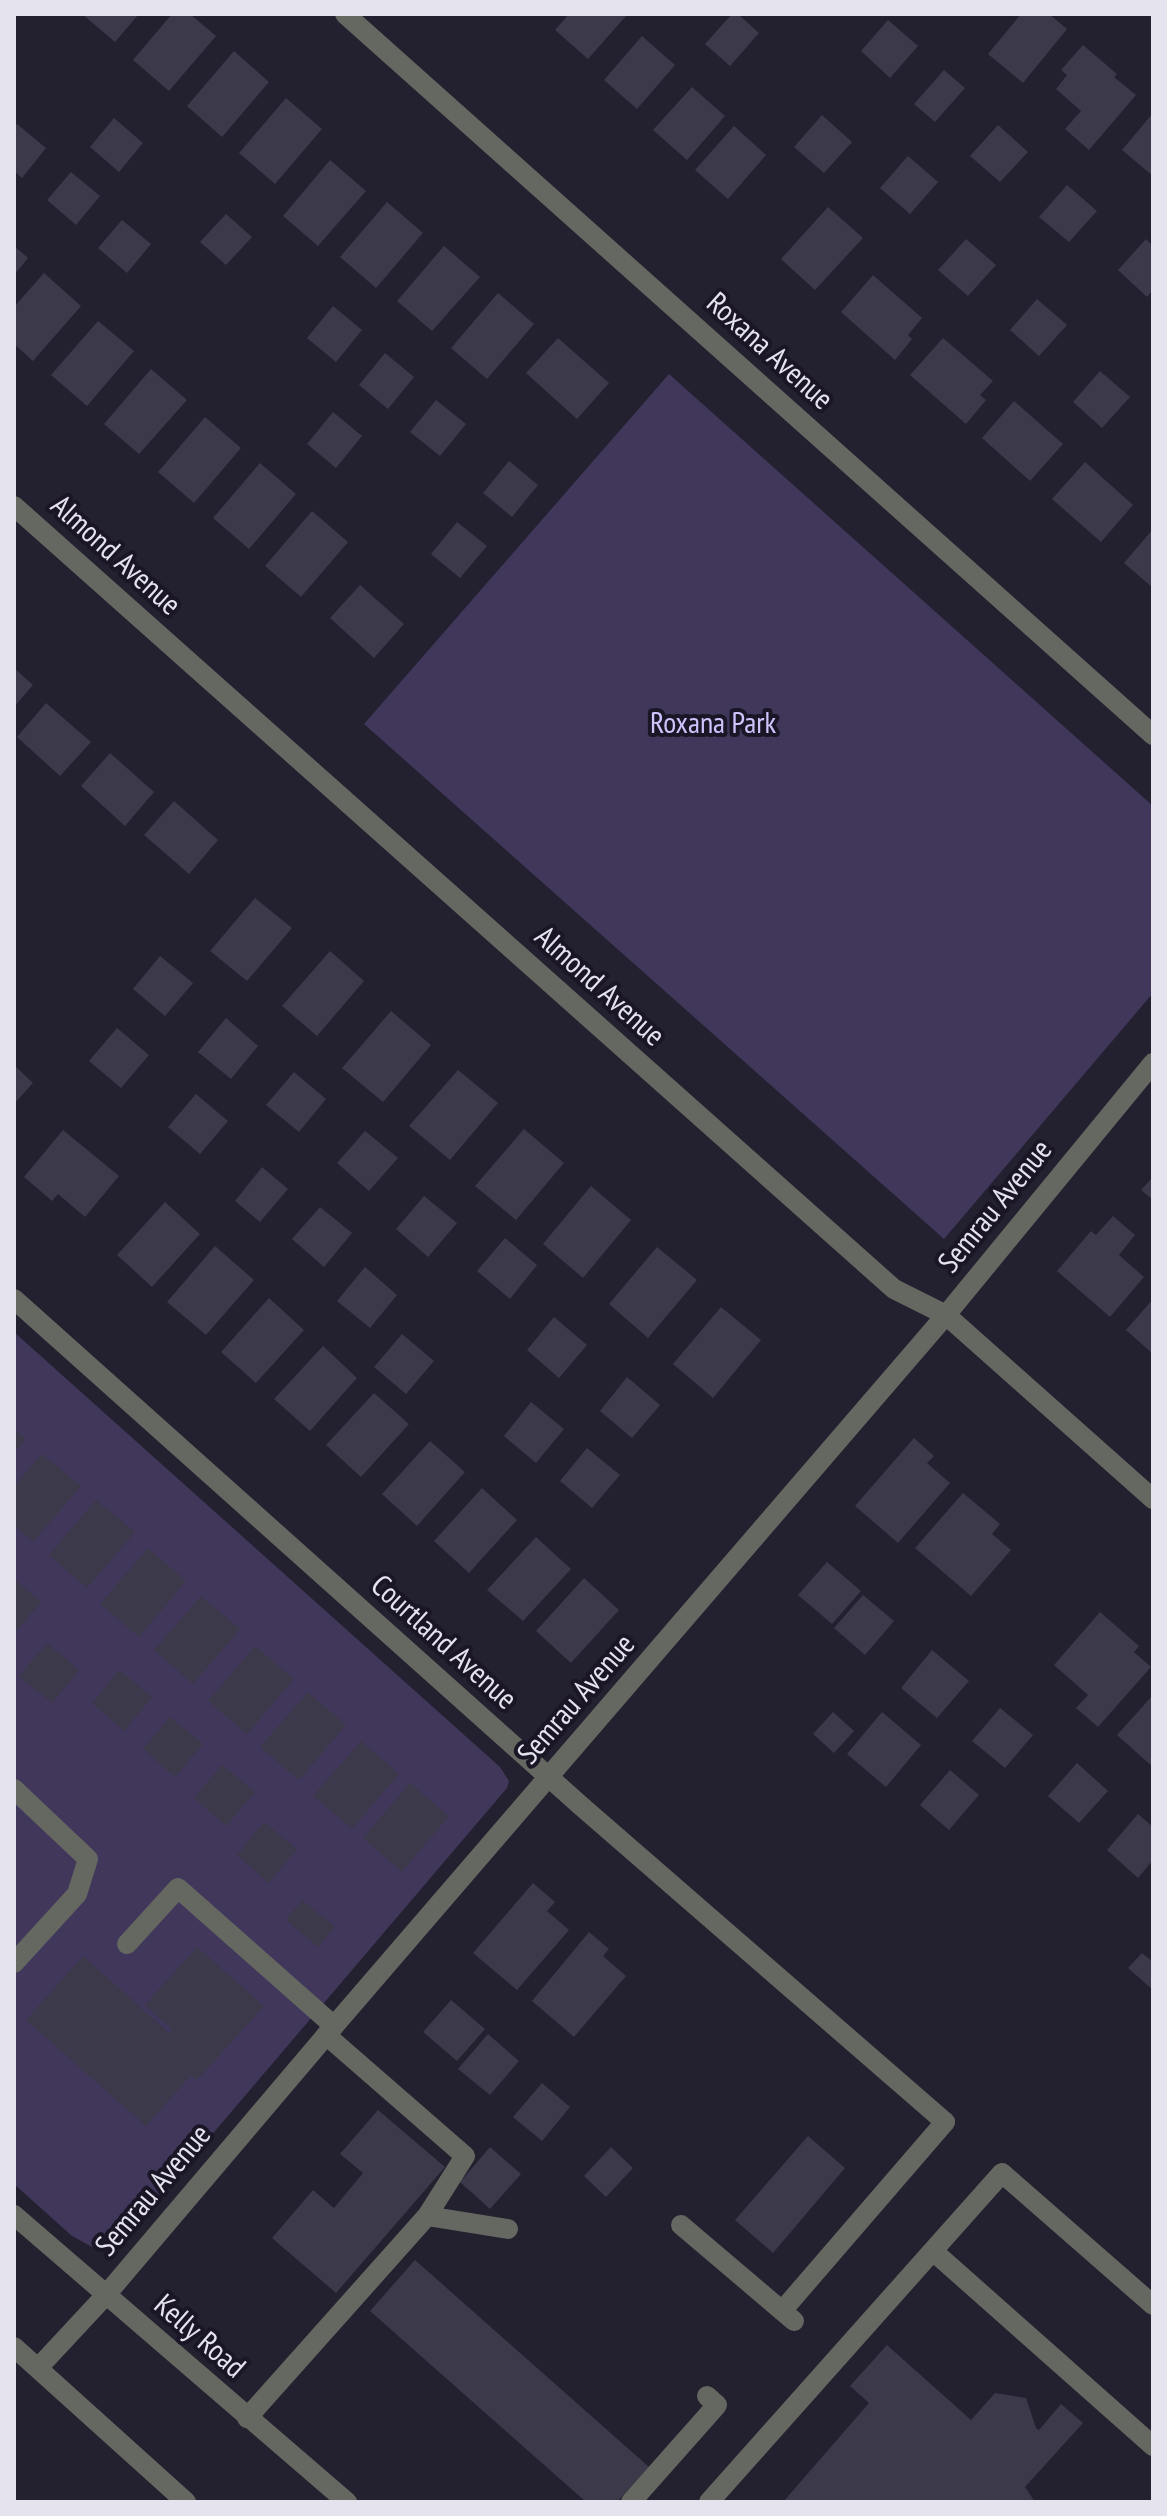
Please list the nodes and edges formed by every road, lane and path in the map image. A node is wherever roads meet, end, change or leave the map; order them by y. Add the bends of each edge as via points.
1 (345, 14) edge
2 (14, 506) edge
3 (1153, 735) edge
4 (1153, 1063) edge
5 (14, 1299) edge
6 (946, 1315) junction
7 (1153, 1499) edge
8 (549, 1778) junction
9 (14, 1789) edge
10 (127, 1944) dead end
11 (14, 1963) edge
12 (330, 2030) junction
13 (14, 2215) edge
14 (427, 2216) junction
15 (681, 2225) dead end
16 (508, 2229) dead end
17 (933, 2251) junction
18 (105, 2296) junction
19 (1153, 2305) edge
20 (14, 2347) edge
21 (38, 2368) junction
22 (707, 2396) dead end
23 (247, 2418) junction
24 (1153, 2446) edge
25 (186, 2502) edge
26 (347, 2502) edge
27 (631, 2502) edge
28 (709, 2502) edge

1 - 3 street, Roxana Avenue
2 - 6 street, Almond Avenue via 894,1289
4 - 6 street, Semrau Avenue
5 - 8 street, Courtland Avenue
6 - 7 street, Almond Avenue
6 - 8 street, Semrau Avenue
8 - 12 street, Semrau Avenue
8 - 15 street, Courtland Avenue via 945,2122 788,2316
9 - 11 street via 88,1859 77,1894
10 - 12 street via 178,1888
12 - 14 street via 465,2156
12 - 18 street, Semrau Avenue
13 - 18 street, Kelly Road
14 - 16 street
14 - 23 street
17 - 19 street via 1002,2173
17 - 24 street
17 - 28 street
18 - 21 street, Semrau Avenue
18 - 23 street, Kelly Road
20 - 21 street
21 - 25 street
22 - 27 street via 717,2405
23 - 26 street, Kelly Road

